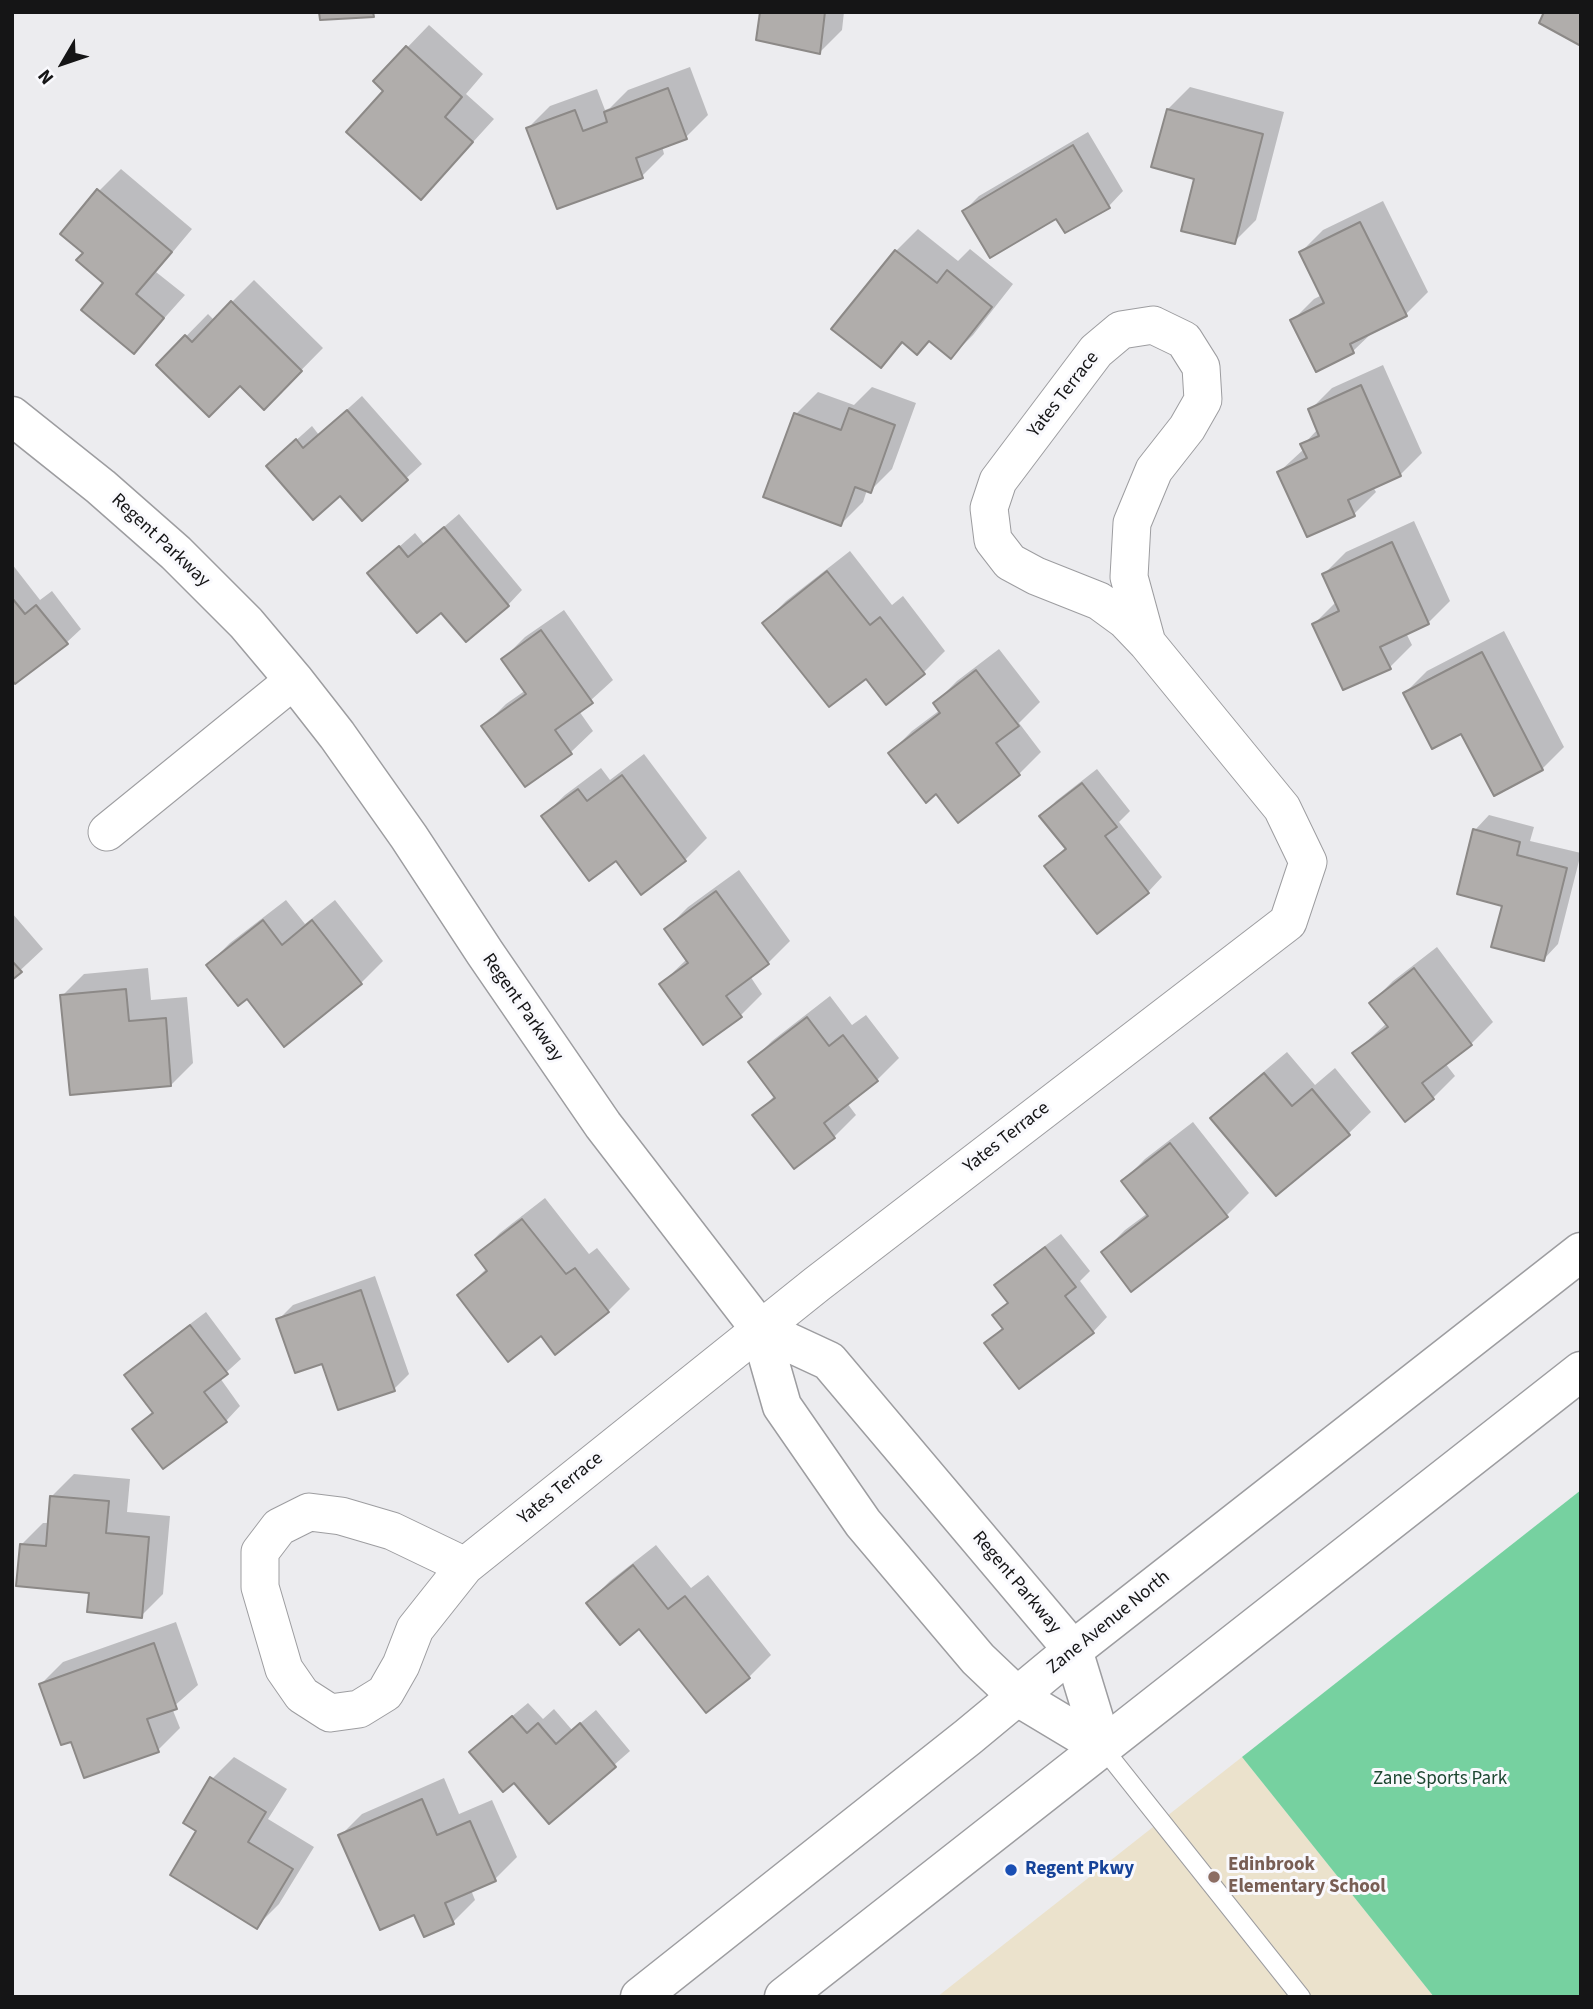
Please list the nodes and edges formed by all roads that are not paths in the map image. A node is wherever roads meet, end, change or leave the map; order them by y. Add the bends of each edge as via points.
1 (12, 416) edge
2 (1147, 643) junction
3 (294, 680) junction
4 (107, 832) dead end
5 (1581, 1252) edge
6 (760, 1329) junction
7 (1581, 1371) edge
8 (465, 1566) junction
9 (1073, 1650) junction
10 (1018, 1697) junction
11 (1103, 1748) junction
12 (640, 1997) edge
13 (784, 1997) edge
14 (1301, 1997) edge

1 - 3 street, Regent Parkway via 176,554 246,623
2 - 2 street, Yates Terrace via 1129,577 1132,523 1154,471 1203,400 1201,367 1190,349 1153,325 1121,330 1096,351 998,481 989,509 993,540 1010,562 1099,601
2 - 6 street, Yates Terrace via 1282,808 1307,862 1288,922
3 - 4 street
3 - 6 street, Regent Parkway via 409,837 603,1125
5 - 9 street, Zane Avenue North
6 - 8 street, Yates Terrace
6 - 9 street, Regent Parkway via 829,1361
6 - 10 street, Regent Parkway via 782,1406 863,1523 978,1659
7 - 11 street
8 - 8 street, Yates Terrace via 415,1629 385,1693 359,1709 330,1713 302,1695 284,1670 260,1587 260,1552 279,1527 309,1512 341,1516 392,1531
9 - 10 street, Zane Avenue North
9 - 11 street, Regent Parkway
10 - 11 street, Regent Parkway
10 - 12 street, Zane Avenue North
11 - 13 street
11 - 14 lane

